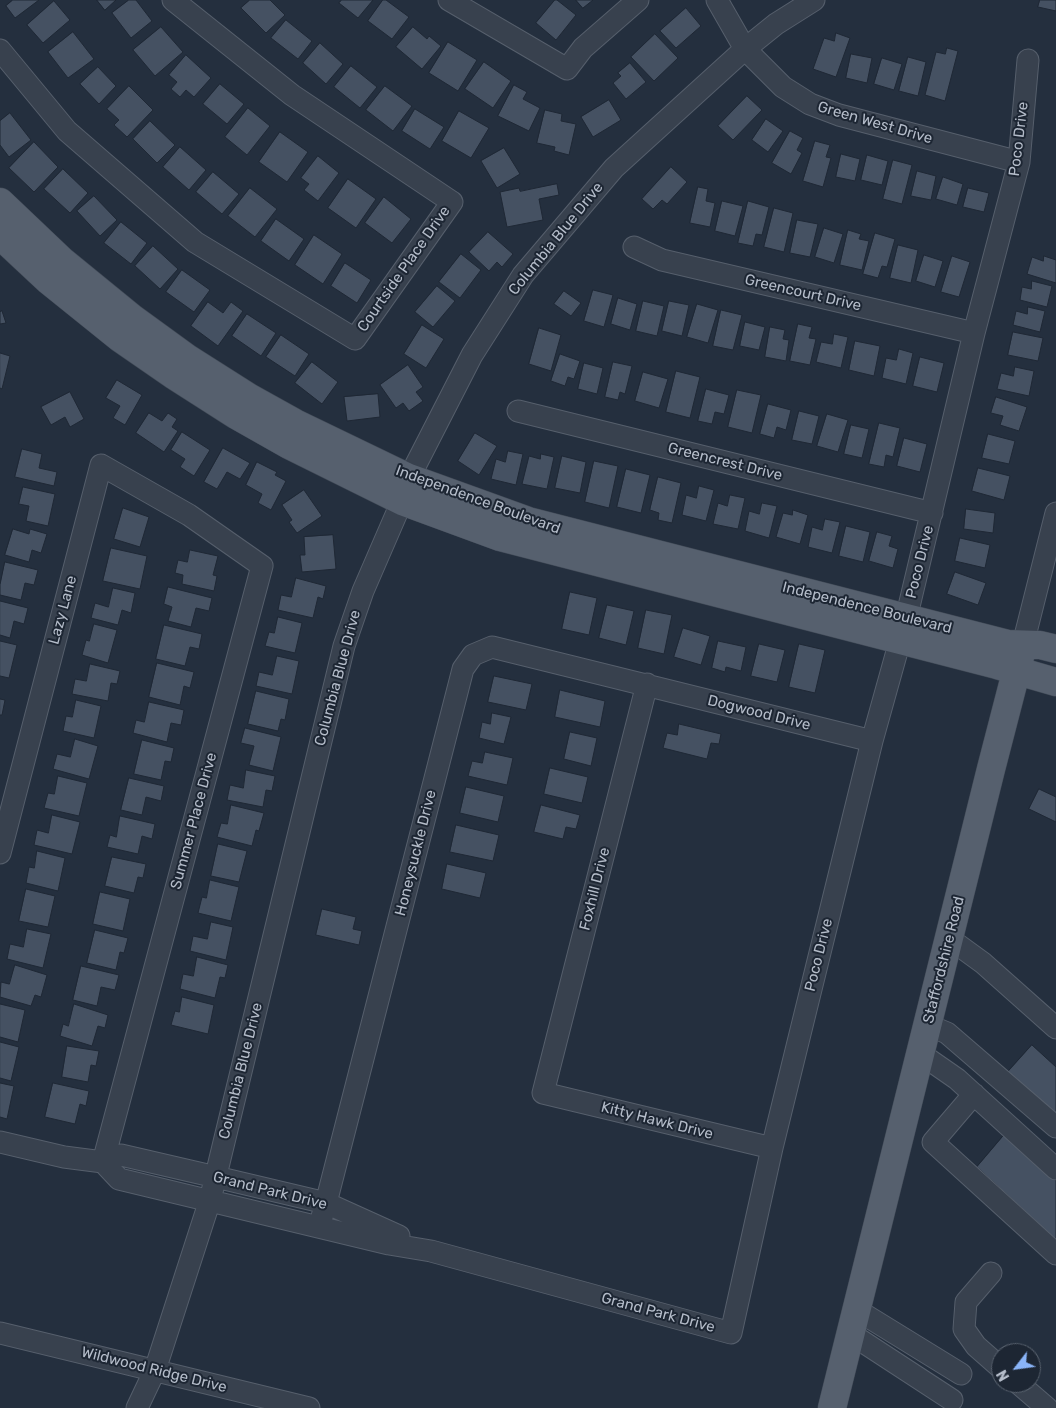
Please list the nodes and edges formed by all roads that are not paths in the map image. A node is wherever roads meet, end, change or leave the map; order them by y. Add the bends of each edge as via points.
1 (173, 0) edge
2 (449, 0) edge
3 (638, 0) edge
4 (717, 0) edge
5 (814, 0) edge
6 (745, 49) junction
7 (0, 50) edge
8 (1028, 60) dead end
9 (1019, 162) junction
10 (0, 202) edge
11 (0, 235) edge
12 (634, 247) dead end
13 (974, 333) junction
14 (181, 367) junction
15 (518, 411) dead end
16 (406, 489) junction
17 (932, 513) junction
18 (1056, 513) edge
19 (189, 515) joint
20 (903, 629) junction
21 (1023, 644) junction
22 (1056, 649) edge
23 (1017, 670) junction
24 (1056, 682) edge
25 (646, 684) junction
26 (872, 741) junction
27 (0, 853) edge
28 (950, 938) junction
29 (928, 1025) junction
30 (1056, 1028) edge
31 (921, 1054) junction
32 (543, 1093) joint
33 (974, 1094) junction
34 (1056, 1127) edge
35 (0, 1142) edge
36 (772, 1148) junction
37 (103, 1162) junction
38 (1056, 1168) edge
39 (216, 1177) junction
40 (210, 1200) junction
41 (326, 1203) junction
42 (319, 1227) junction
43 (431, 1250) junction
44 (1056, 1254) edge
45 (991, 1273) dead end
46 (854, 1322) junction
47 (0, 1333) edge
48 (976, 1346) junction
49 (991, 1359) edge
50 (155, 1370) junction
51 (961, 1374) junction
52 (1030, 1393) edge
53 (951, 1404) edge
54 (137, 1408) edge
55 (308, 1408) edge
56 (832, 1408) edge
57 (1047, 1408) edge

1 - 7 street, Courtside Place Drive via 292,95 452,202 355,339 195,242 67,131
2 - 3 street via 567,69 583,48
4 - 6 street, Green West Drive
5 - 6 street, Columbia Blue Drive
6 - 9 street, Green West Drive via 783,87 810,104 839,115
6 - 16 street, Columbia Blue Drive via 614,168 524,275 472,355
8 - 9 street, Poco Drive
9 - 13 street, Poco Drive
10 - 14 main road, Independence Boulevard via 61,260 132,318
11 - 14 main road, Independence Boulevard via 48,280 120,338
12 - 13 street, Greencourt Drive via 662,260
13 - 17 street, Poco Drive
14 - 16 main road, Independence Boulevard via 236,415 289,445
15 - 17 street, Greencrest Drive
16 - 20 main road, Independence Boulevard via 528,522 656,567
16 - 39 street, Columbia Blue Drive via 363,590 344,646
17 - 20 street, Poco Drive
18 - 21 street, Staffordshire Road
19 - 27 street, Lazy Lane via 101,465
19 - 37 street, Summer Place Drive via 262,566
20 - 21 main road, Independence Boulevard
20 - 23 main road, Independence Boulevard
20 - 26 street, Poco Drive
21 - 22 main road, Independence Boulevard
21 - 23 main road, Staffordshire Road
23 - 24 main road, Independence Boulevard
23 - 28 main road, Staffordshire Road
25 - 26 street, Dogwood Drive
25 - 32 street, Foxhill Drive
25 - 41 street, Honeysuckle Drive via 492,646 473,655 463,669
26 - 36 street, Poco Drive
28 - 29 main road, Staffordshire Road
28 - 30 street
29 - 31 main road, Staffordshire Road
29 - 34 street via 947,1033
31 - 33 street
31 - 46 main road, Staffordshire Road
32 - 36 street, Kitty Hawk Drive
33 - 38 street
33 - 44 street via 933,1142
35 - 37 street, Grand Park Drive
36 - 43 street, Grand Park Drive via 732,1333
37 - 39 street, Grand Park Drive via 121,1155
37 - 40 street, Grand Park Drive via 119,1179
39 - 40 street, Columbia Blue Drive
39 - 41 street, Grand Park Drive
40 - 42 street, Grand Park Drive
40 - 50 street, Columbia Blue Drive
41 - 42 street, Honeysuckle Drive
41 - 43 street, Grand Park Drive
42 - 43 street, Grand Park Drive via 389,1244
45 - 48 street via 966,1302 964,1329
46 - 51 street
46 - 53 street
46 - 56 main road, Staffordshire Road
47 - 50 street, Wildwood Ridge Drive
48 - 49 street
48 - 51 street
50 - 54 street, Columbia Blue Drive
50 - 55 street, Wildwood Ridge Drive
51 - 53 street
52 - 57 street

